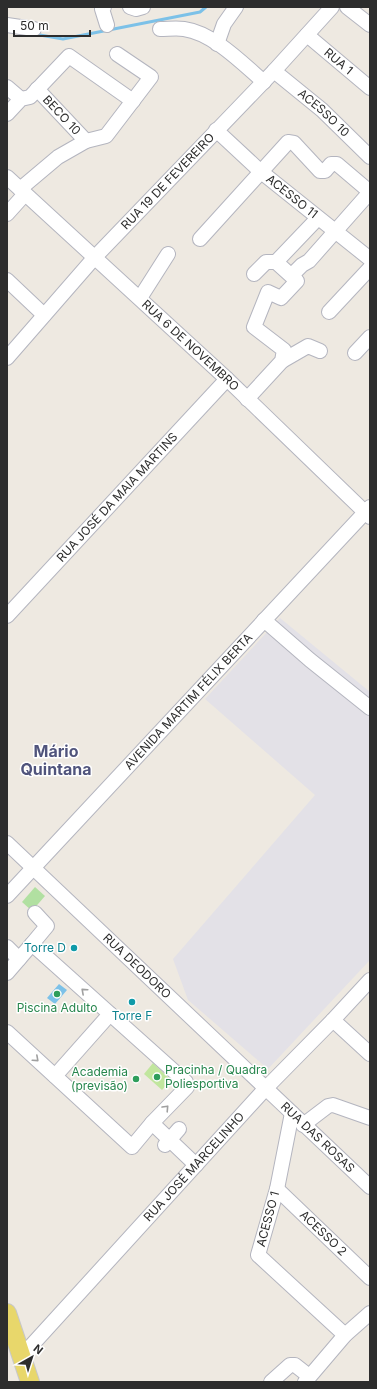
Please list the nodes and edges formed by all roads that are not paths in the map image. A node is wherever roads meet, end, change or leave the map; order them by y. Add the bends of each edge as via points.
1 (104, 7) edge
2 (130, 7) edge
3 (143, 7) edge
4 (236, 7) edge
5 (332, 7) edge
6 (347, 7) edge
7 (107, 24) dead end
8 (7, 25) edge
9 (370, 25) edge
10 (34, 29) dead end
11 (160, 29) dead end
12 (307, 35) junction
13 (217, 44) junction
14 (117, 54) dead end
15 (274, 71) junction
16 (264, 82) junction
17 (7, 87) edge
18 (370, 88) edge
19 (37, 89) junction
20 (21, 99) junction
21 (133, 101) junction
22 (7, 114) edge
23 (216, 130) junction
24 (86, 141) junction
25 (370, 157) edge
26 (260, 171) junction
27 (7, 177) edge
28 (22, 191) junction
29 (370, 192) edge
30 (7, 214) edge
31 (318, 218) junction
32 (334, 231) junction
33 (200, 239) dead end
34 (168, 254) dead end
35 (95, 257) junction
36 (370, 259) edge
37 (276, 262) junction
38 (370, 268) edge
39 (254, 274) dead end
40 (292, 275) junction
41 (7, 281) edge
42 (140, 298) junction
43 (329, 312) dead end
44 (44, 315) junction
45 (370, 337) edge
46 (320, 351) dead end
47 (355, 353) dead end
48 (7, 358) edge
49 (282, 361) junction
50 (227, 379) junction
51 (247, 398) junction
52 (368, 512) edge
53 (7, 616) edge
54 (264, 620) junction
55 (370, 708) edge
56 (7, 843) edge
57 (33, 868) junction
58 (7, 896) edge
59 (35, 913) dead end
60 (32, 944) junction
61 (7, 947) edge
62 (14, 957) edge
63 (7, 973) edge
64 (370, 980) edge
65 (110, 1014) junction
66 (333, 1020) junction
67 (7, 1032) edge
68 (370, 1054) edge
69 (54, 1076) junction
70 (265, 1089) junction
71 (292, 1114) junction
72 (370, 1118) edge
73 (303, 1125) junction
74 (150, 1126) junction
75 (194, 1168) junction
76 (370, 1186) edge
77 (277, 1189) junction
78 (370, 1278) edge
79 (7, 1313) edge
80 (370, 1313) edge
81 (345, 1335) junction
82 (21, 1357) junction
83 (307, 1379) edge
84 (30, 1382) edge
85 (271, 1382) edge

1 - 7 street via 102,9
2 - 3 street
4 - 13 street via 224,24
5 - 12 street, RUA 19 DE FEVEREIRO
6 - 9 street
8 - 10 street
11 - 13 street via 184,28 201,33
12 - 15 street, RUA 19 DE FEVEREIRO
12 - 18 street, RUA 1
13 - 16 street
14 - 21 street via 151,77
15 - 16 street, RUA 19 DE FEVEREIRO
15 - 25 street, ACESSO 10 via 322,110
16 - 23 street, RUA 19 DE FEVEREIRO
17 - 20 street
19 - 20 street via 30,97
19 - 21 street via 69,56
19 - 24 street, BECO 10
20 - 22 street
21 - 24 street via 106,136
23 - 26 street, ACESSO 11
23 - 35 street, RUA 19 DE FEVEREIRO
24 - 28 street via 58,157
26 - 29 street via 290,142 294,143 320,171 324,171 331,164 337,164
26 - 31 street, ACESSO 11
26 - 33 street
27 - 28 street, RUA 6 DE NOVEMBRO
28 - 30 street
28 - 35 street, RUA 6 DE NOVEMBRO
29 - 32 street
31 - 32 street, ACESSO 11
31 - 37 street
32 - 36 street, ACESSO 11
32 - 40 street via 309,261
34 - 42 street
35 - 42 street, RUA 6 DE NOVEMBRO
35 - 44 street, RUA 19 DE FEVEREIRO
37 - 39 street via 266,262
37 - 40 street
38 - 43 street
40 - 49 street via 297,281 281,298 268,292 254,327 284,350
41 - 44 street
42 - 50 street, RUA 6 DE NOVEMBRO
44 - 48 street, RUA 19 DE FEVEREIRO
45 - 47 street
46 - 49 street via 308,346
49 - 51 street
50 - 51 street, RUA 6 DE NOVEMBRO
50 - 53 street, RUA JOSÉ DA MAIA MARTINS
51 - 52 street, RUA 6 DE NOVEMBRO
52 - 54 street, AVENIDA MARTIM FÉLIX BERTA
54 - 55 street
54 - 57 street, AVENIDA MARTIM FÉLIX BERTA
56 - 57 street, RUA DEODORO
57 - 58 street, AVENIDA MARTIM FÉLIX BERTA
57 - 70 street, RUA DEODORO
59 - 60 street via 47,926
60 - 62 street
65 -> 60 street
61 - 62 street
62 - 63 street
64 - 66 street, RUA JOSÉ MARCELINHO
65 - 69 street
74 -> 65 street via 188,1085
66 - 68 street
66 - 70 street, RUA JOSÉ MARCELINHO
67 -> 69 street
69 - 74 street via 132,1147
70 - 71 street, RUA DAS ROSAS
70 - 75 street, RUA JOSÉ MARCELINHO
71 - 73 street, RUA DAS ROSAS
71 - 77 street, ACESSO 1
72 - 73 street via 333,1105
73 - 76 street, RUA DAS ROSAS
74 - 75 street via 171,1138
75 - 82 street, RUA JOSÉ MARCELINHO
77 - 78 street, ACESSO 2
77 - 81 street, ACESSO 1 via 258,1255
79 - 82 main road
80 - 81 street
81 - 83 street
82 - 84 main road
83 - 85 street via 295,1365 290,1365

